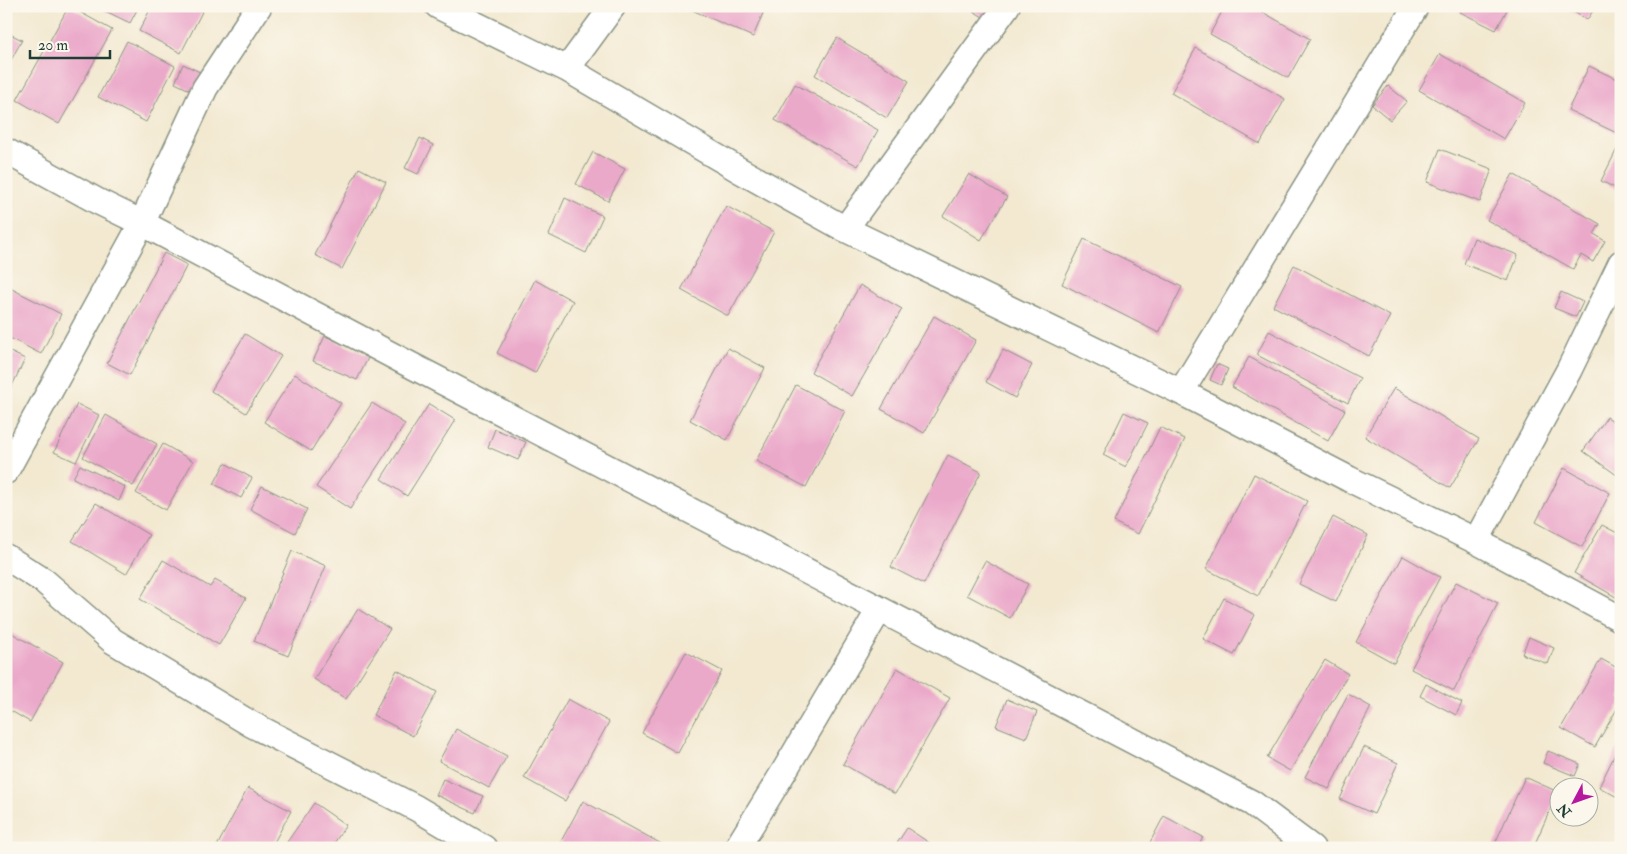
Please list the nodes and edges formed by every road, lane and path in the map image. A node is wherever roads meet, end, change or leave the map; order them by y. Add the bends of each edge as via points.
1 (258, 6) edge
2 (438, 6) edge
3 (613, 6) edge
4 (1008, 6) edge
5 (1416, 6) edge
6 (567, 69) junction
7 (6, 151) edge
8 (142, 223) junction
9 (844, 229) junction
10 (1621, 263) edge
11 (1181, 392) junction
12 (6, 471) edge
13 (1476, 541) junction
14 (6, 557) edge
15 (878, 610) junction
16 (1621, 620) edge
17 (484, 848) edge
18 (737, 848) edge
19 (1312, 848) edge

1 - 8 street via 206,88
2 - 6 street
3 - 6 street
4 - 9 street
5 - 11 street
6 - 9 street
7 - 8 street
8 - 12 street
8 - 15 street
9 - 11 street
10 - 13 street via 1569,370
11 - 13 street
13 - 16 street
14 - 17 street via 44,581 113,641 251,724 416,808
15 - 18 street
15 - 19 street via 1252,803

